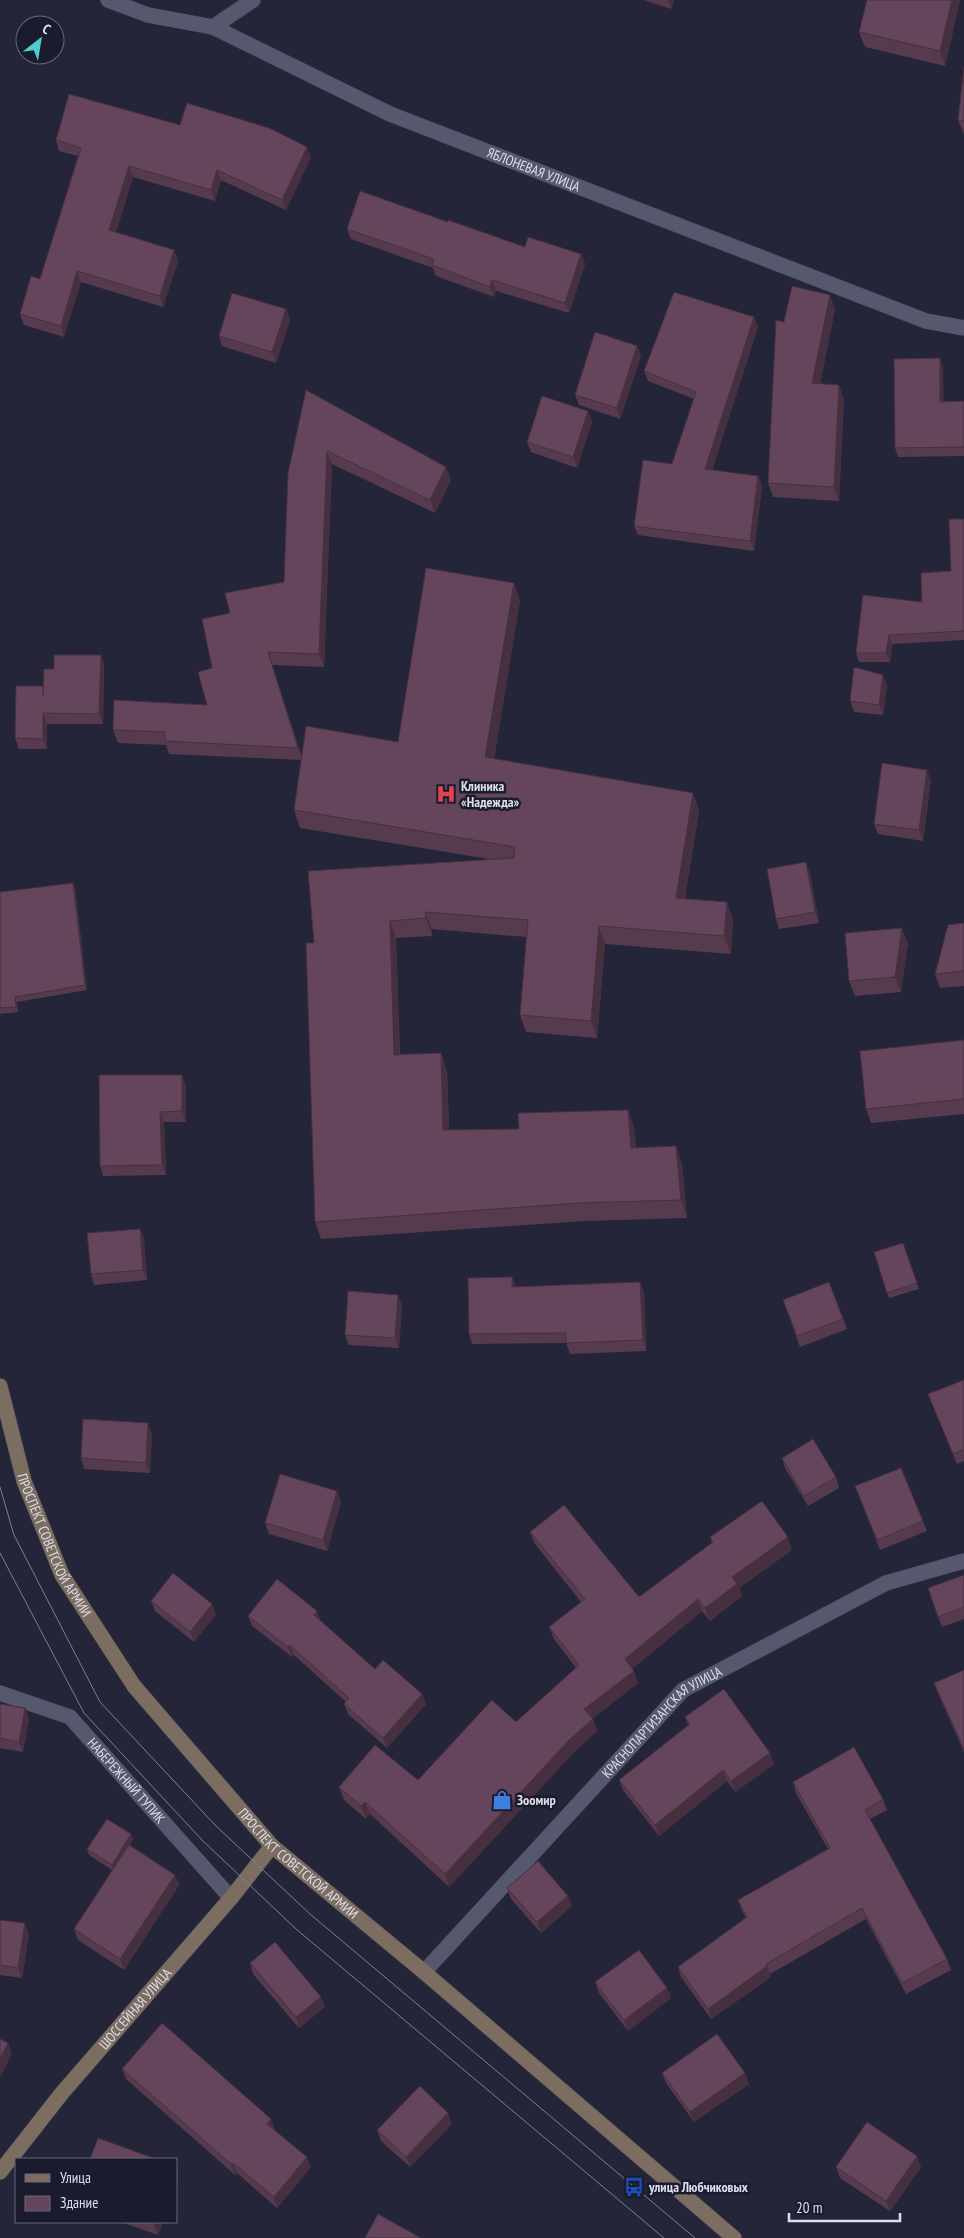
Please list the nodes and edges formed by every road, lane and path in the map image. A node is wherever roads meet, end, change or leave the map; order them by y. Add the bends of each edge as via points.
1 (108, 0) edge
2 (252, 0) edge
3 (213, 27) junction
4 (964, 328) edge
5 (0, 1386) edge
6 (964, 1561) edge
7 (0, 1693) edge
8 (272, 1846) junction
9 (232, 1898) junction
10 (424, 1972) junction
11 (0, 2172) edge
12 (734, 2238) edge

1 - 3 street, ЯБЛОНЕВАЯ УЛИЦА via 148,15
2 - 3 street
3 - 4 street, ЯБЛОНЕВАЯ УЛИЦА via 390,114 926,321
5 - 8 main road, ПРОСПЕКТ СОВЕТСКОЙ АРМИИ via 24,1481 62,1575 134,1686
6 - 10 street, КРАСНОПАРТИЗАНСКАЯ УЛИЦА via 886,1584 683,1690
7 - 9 street, НАБЕРЕЖНЫЙ ТУПИК via 70,1718
8 - 9 main road, ШОССЕЙНАЯ УЛИЦА
8 - 10 main road, ПРОСПЕКТ СОВЕТСКОЙ АРМИИ
9 - 11 main road, ШОССЕЙНАЯ УЛИЦА via 62,2093
10 - 12 main road, ПРОСПЕКТ СОВЕТСКОЙ АРМИИ

